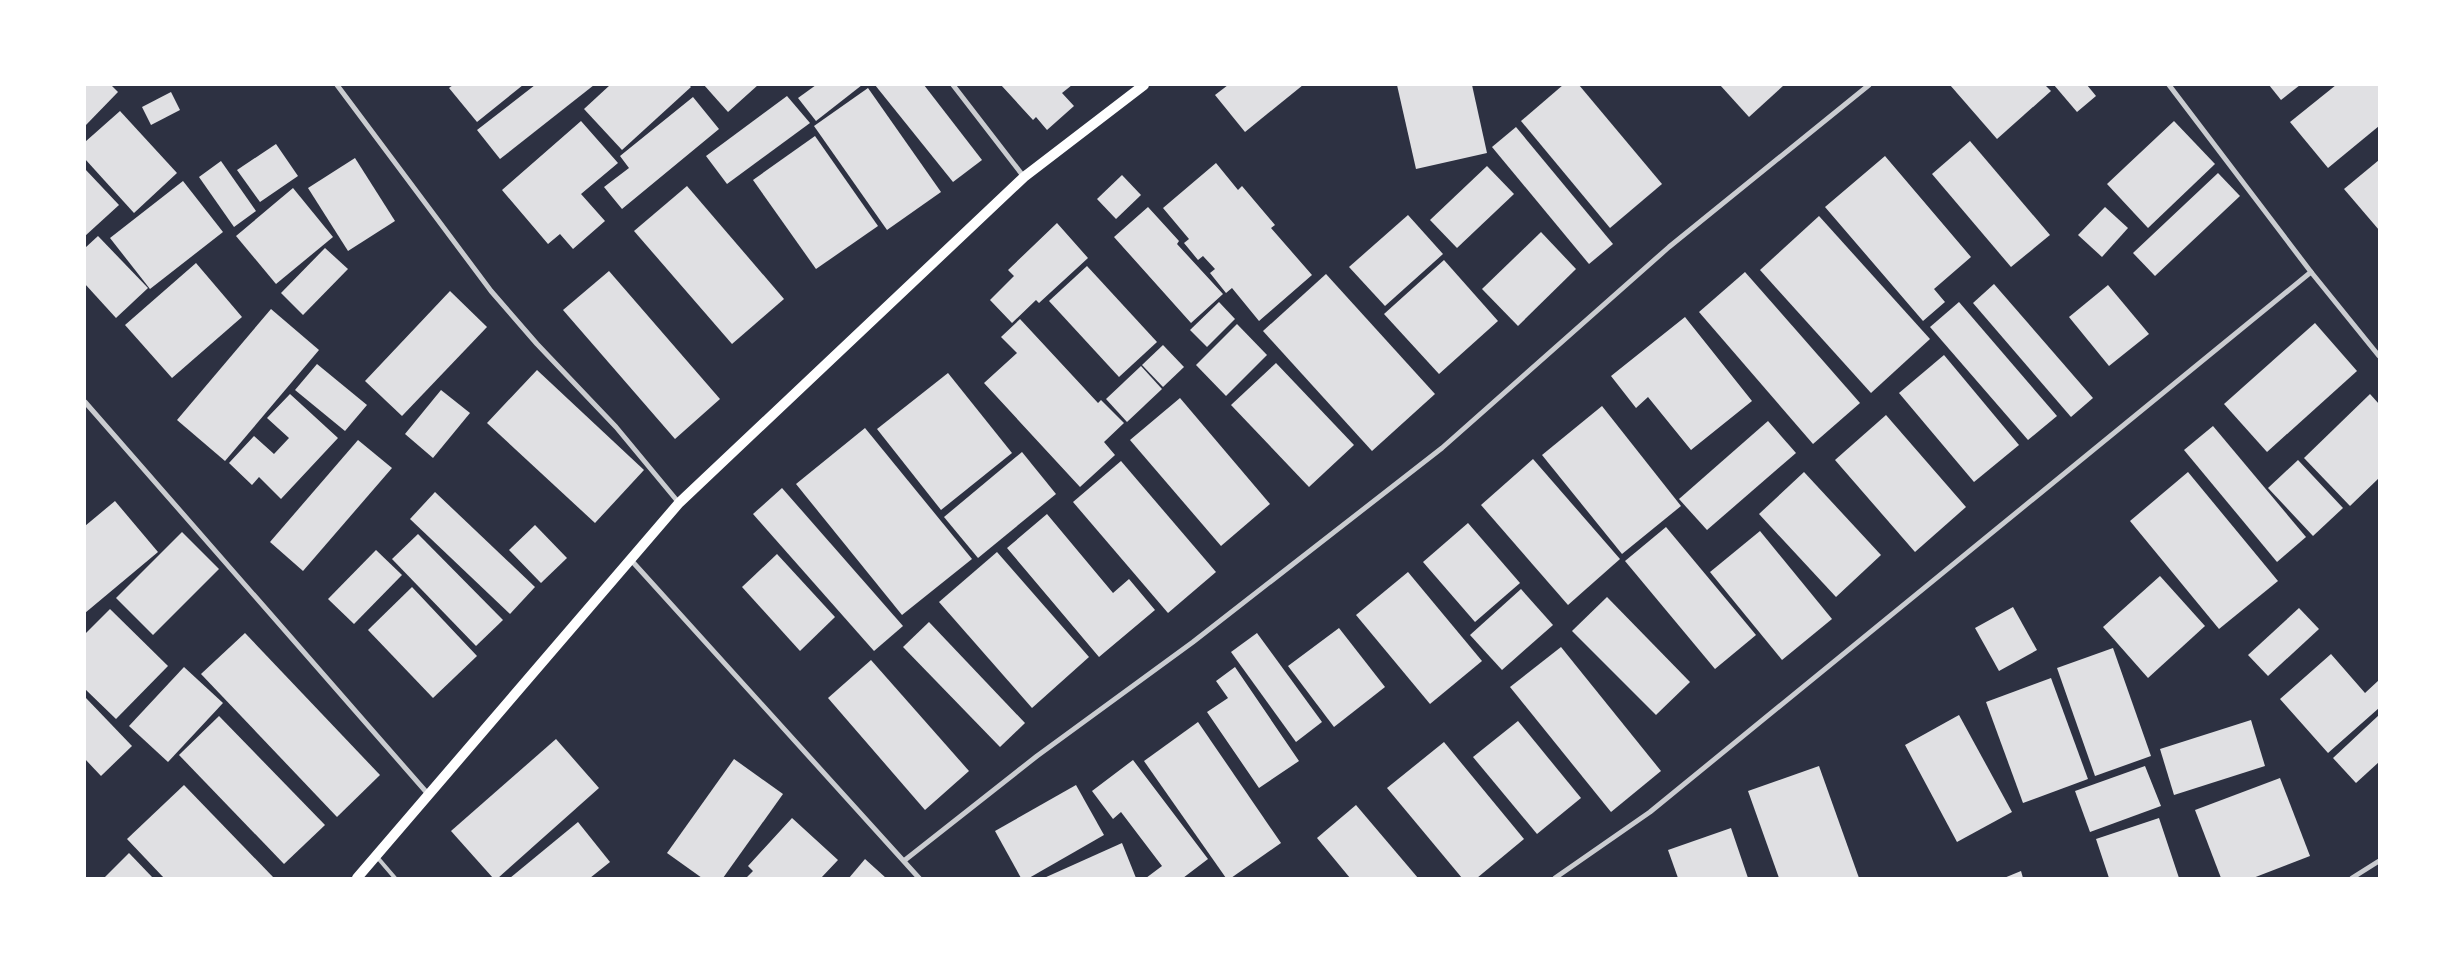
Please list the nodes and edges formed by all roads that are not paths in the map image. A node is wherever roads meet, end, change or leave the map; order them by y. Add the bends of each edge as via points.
1 (337, 85) edge
2 (953, 85) edge
3 (1144, 85) edge
4 (1869, 85) edge
5 (2169, 85) edge
6 (1024, 177) junction
7 (2310, 272) junction
8 (2379, 356) edge
9 (85, 402) edge
10 (678, 503) junction
11 (631, 560) junction
12 (428, 794) junction
13 (377, 857) junction
14 (904, 860) junction
15 (2379, 861) edge
16 (357, 878) edge
17 (395, 878) edge
18 (919, 878) edge
19 (1556, 878) edge
20 (2352, 878) edge

1 - 10 street via 491,290 616,427
2 - 6 street
3 - 6 main road
4 - 14 street via 1669,247 1442,448 1193,642 1037,756
5 - 7 street
6 - 10 main road
7 - 8 street
7 - 19 street via 1650,812
9 - 12 street
10 - 11 main road
11 - 12 main road
11 - 14 street
12 - 13 main road
13 - 16 main road
13 - 17 lane
14 - 18 street
15 - 20 street

